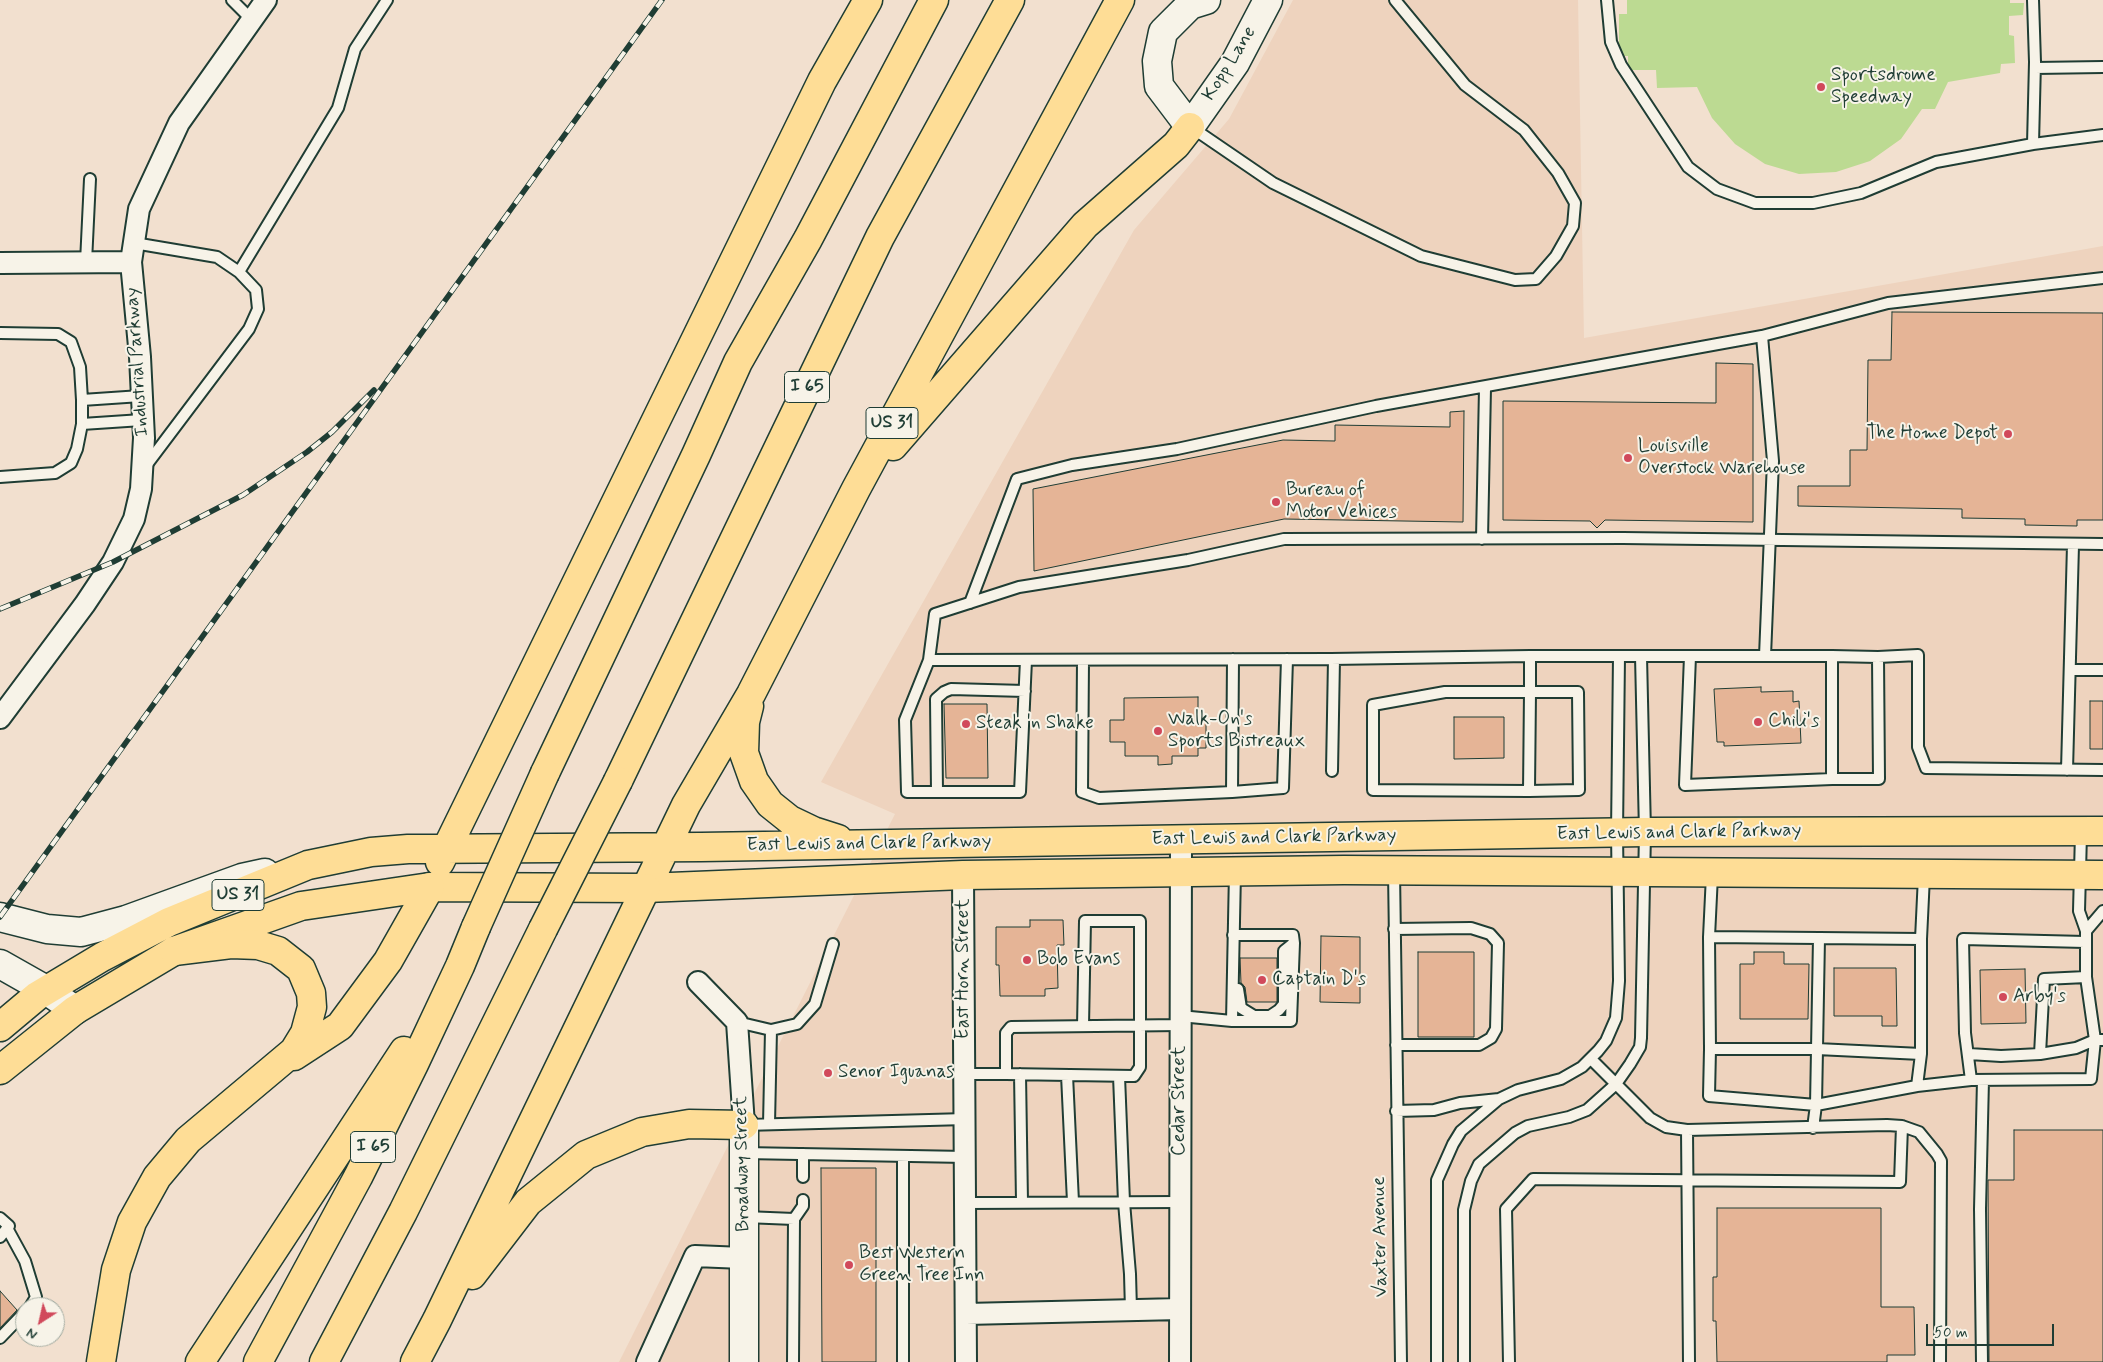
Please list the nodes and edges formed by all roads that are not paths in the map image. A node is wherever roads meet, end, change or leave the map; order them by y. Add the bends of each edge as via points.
1 (232, 0) edge
2 (266, 0) edge
3 (387, 0) edge
4 (868, 0) edge
5 (934, 0) edge
6 (1010, 0) edge
7 (1120, 0) edge
8 (1206, 0) edge
9 (1268, 0) edge
10 (1395, 0) edge
11 (1606, 0) edge
12 (2033, 0) edge
13 (252, 20) junction
14 (2103, 67) edge
15 (2035, 68) junction
16 (1190, 127) junction
17 (2103, 135) edge
18 (2033, 144) junction
19 (90, 179) dead end
20 (134, 242) junction
21 (86, 262) junction
22 (131, 262) junction
23 (0, 263) edge
24 (239, 272) junction
25 (2103, 278) edge
26 (0, 333) edge
27 (1762, 336) junction
28 (1485, 388) junction
29 (141, 396) junction
30 (82, 400) junction
31 (142, 420) junction
32 (82, 424) junction
33 (142, 472) junction
34 (0, 476) edge
35 (856, 489) junction
36 (1482, 539) junction
37 (1768, 541) junction
38 (2103, 544) edge
39 (2073, 545) junction
40 (970, 603) junction
41 (1530, 656) junction
42 (1619, 656) junction
43 (1641, 656) junction
44 (1690, 656) junction
45 (1765, 656) junction
46 (1832, 656) junction
47 (1878, 657) junction
48 (1234, 659) junction
49 (1287, 659) junction
50 (1334, 659) junction
51 (929, 660) junction
52 (1026, 660) junction
53 (1082, 660) junction
54 (2071, 670) junction
55 (2103, 670) edge
56 (1025, 691) junction
57 (1530, 692) junction
58 (752, 694) junction
59 (0, 718) edge
60 (2067, 770) junction
61 (2103, 770) edge
62 (1332, 771) dead end
63 (1832, 779) junction
64 (1529, 791) junction
65 (936, 792) junction
66 (1232, 792) junction
67 (2092, 831) edge
68 (1645, 832) junction
69 (1617, 833) junction
70 (1181, 840) junction
71 (856, 844) junction
72 (666, 847) junction
73 (445, 848) junction
74 (308, 865) junction
75 (1394, 871) junction
76 (1180, 872) junction
77 (1235, 872) junction
78 (1630, 872) junction
79 (1712, 872) junction
80 (964, 875) junction
81 (1924, 875) junction
82 (2091, 875) edge
83 (430, 887) junction
84 (646, 888) junction
85 (2103, 911) edge
86 (0, 917) edge
87 (1394, 929) junction
88 (2086, 931) junction
89 (1233, 935) junction
90 (1709, 937) junction
91 (1819, 938) junction
92 (1922, 939) junction
93 (2086, 942) junction
94 (1294, 943) junction
95 (833, 944) dead end
96 (174, 951) junction
97 (1232, 953) junction
98 (0, 964) edge
99 (460, 966) junction
100 (2086, 977) junction
101 (698, 982) dead end
102 (46, 990) junction
103 (75, 1010) junction
104 (1180, 1021) junction
105 (1232, 1021) junction
106 (737, 1022) junction
107 (1141, 1025) junction
108 (1083, 1026) junction
109 (0, 1027) edge
110 (772, 1030) junction
111 (2099, 1040) edge
112 (1396, 1046) junction
113 (485, 1047) junction
114 (1710, 1049) junction
115 (1816, 1049) junction
116 (1921, 1054) junction
117 (1969, 1054) junction
118 (2040, 1054) junction
119 (1591, 1058) junction
120 (0, 1070) edge
121 (271, 1072) junction
122 (965, 1074) junction
123 (1006, 1074) junction
124 (1020, 1074) junction
125 (1067, 1075) junction
126 (1118, 1076) junction
127 (1971, 1080) junction
128 (1983, 1080) junction
129 (1616, 1084) junction
130 (1917, 1086) junction
131 (1499, 1099) junction
132 (1816, 1104) junction
133 (1396, 1111) junction
134 (966, 1119) junction
135 (756, 1124) junction
136 (1902, 1126) junction
137 (1813, 1128) junction
138 (1687, 1130) junction
139 (744, 1153) junction
140 (803, 1154) junction
141 (903, 1156) junction
142 (966, 1158) junction
143 (803, 1177) dead end
144 (1688, 1180) junction
145 (803, 1200) dead end
146 (1022, 1202) junction
147 (1073, 1202) junction
148 (1124, 1202) junction
149 (1180, 1202) junction
150 (966, 1203) junction
151 (744, 1217) junction
152 (0, 1218) edge
153 (794, 1219) junction
154 (4, 1232) edge
155 (744, 1258) junction
156 (36, 1297) edge
157 (1180, 1309) junction
158 (1130, 1310) junction
159 (966, 1314) junction
160 (437, 1320) junction
161 (15, 1322) edge
162 (0, 1338) edge
163 (101, 1362) edge
164 (200, 1362) edge
165 (258, 1362) edge
166 (324, 1362) edge
167 (343, 1362) edge
168 (415, 1362) edge
169 (647, 1362) edge
170 (744, 1362) edge
171 (794, 1362) edge
172 (903, 1362) edge
173 (966, 1362) edge
174 (1180, 1362) edge
175 (1401, 1362) edge
176 (1437, 1362) edge
177 (1464, 1362) edge
178 (1509, 1362) edge
179 (1689, 1362) edge
180 (1940, 1362) edge
181 (1982, 1362) edge

1 - 13 lane
2 - 13 street, Industrial Parkway
3 - 24 lane via 355,49 338,108
4 - 73 main road via 822,80
5 - 99 main road, I 65, bridge via 808,239 738,362 545,773
6 - 113 main road, I 65, bridge via 880,236 618,781
7 - 35 main road, US 31
8 - 16 street via 1190,5 1163,32 1157,61 1159,86
9 - 16 street, Kopp Lane via 1235,63
10 - 16 lane via 1465,85 1524,130 1558,173 1576,203 1573,226 1556,256 1536,279 1515,280 1420,256 1273,183
11 - 18 lane via 1611,42 1621,65 1688,167 1717,189 1756,203 1813,203 1861,193 1936,162
12 - 15 lane
13 - 20 street, Industrial Parkway via 179,123 139,209
14 - 15 lane
15 - 18 lane
16 - 35 main road via 1176,145 1085,225
17 - 18 lane
19 - 21 lane
20 - 22 street, Industrial Parkway
20 - 24 lane via 217,257
21 - 22 street
21 - 23 street
22 - 29 street, Industrial Parkway
24 - 33 lane via 256,290 258,309 249,330
25 - 27 lane via 1888,303
26 - 30 lane via 58,334 71,342 80,367
27 - 28 lane
27 - 37 lane via 1772,461
28 - 36 lane
28 - 40 lane via 1376,406 1177,449 1072,464 1017,479
29 - 30 lane
29 - 31 street, Industrial Parkway
30 - 32 lane
31 - 32 lane
31 - 33 street, Industrial Parkway
32 - 34 lane via 71,463 55,474
33 - 59 street, Industrial Parkway via 134,519 113,562
35 - 58 main road, US 31
36 - 37 lane
36 - 40 lane via 1284,539 1188,560 1019,588
37 - 39 lane
37 - 45 lane
38 - 39 lane
39 - 54 lane
40 - 51 lane via 935,614
41 - 42 lane
41 - 50 lane
41 - 57 lane
42 - 43 lane
42 - 69 lane
43 - 44 lane
43 - 68 lane
44 - 45 lane
44 - 63 lane via 1686,785
45 - 46 lane
46 - 47 lane
46 - 63 lane
47 - 60 lane via 1918,655 1918,747 1926,768
47 - 63 lane via 1879,779
48 - 49 lane
48 - 53 lane
48 - 66 lane
49 - 50 lane
49 - 66 lane via 1283,788
50 - 62 lane
51 - 52 lane
51 - 65 lane via 906,720 907,792
52 - 53 lane
52 - 56 lane
53 - 66 lane via 1082,792 1099,798
54 - 55 lane
54 - 60 lane
56 - 65 lane via 1020,792
56 - 65 lane via 951,689 936,699
57 - 64 lane
57 - 64 lane via 1578,692 1579,790
57 - 64 lane via 1445,692 1373,705 1373,790
58 - 71 main road via 744,753 754,781 770,804 790,820
58 - 72 main road, US 31 via 686,805
60 - 61 lane
67 - 68 main road, East Lewis and Clark Parkway
67 - 82 lane
68 - 69 main road, East Lewis and Clark Parkway
68 - 78 lane
69 - 70 main road, East Lewis and Clark Parkway
69 - 78 lane
70 - 71 main road, East Lewis and Clark Parkway
70 - 76 street, Cedar Street
71 - 72 main road, East Lewis and Clark Parkway
72 - 73 main road, East Lewis and Clark Parkway
72 - 84 main road, US 31
73 - 74 main road, US 31 via 371,852
73 - 83 main road
74 - 86 street via 242,878 126,920 81,932 47,929
74 - 102 main road, US 31 via 169,922
75 - 77 main road, East Lewis and Clark Parkway
75 - 78 main road, East Lewis and Clark Parkway
75 - 87 lane, Vaxter Avenue
76 - 77 main road, East Lewis and Clark Parkway
76 - 80 main road, East Lewis and Clark Parkway
76 - 104 street, Cedar Street
77 - 89 lane
78 - 79 main road, East Lewis and Clark Parkway
78 - 119 lane via 1616,1018 1606,1041
78 - 129 lane via 1641,1038 1635,1057
79 - 81 main road, East Lewis and Clark Parkway
79 - 90 lane
80 - 84 main road, East Lewis and Clark Parkway
80 - 122 street, East Horn Street
81 - 82 main road, East Lewis and Clark Parkway
81 - 92 lane
82 - 88 lane via 2079,910
83 - 84 main road, US 31
83 - 96 main road, US 31 via 301,906
83 - 121 main road via 388,961 340,1026
84 - 160 main road
85 - 88 lane
87 - 112 lane, Vaxter Avenue
87 - 112 lane via 1471,928 1490,934 1498,943 1496,1029 1491,1038 1478,1045
88 - 93 lane
89 - 94 lane via 1294,936
89 - 97 lane
90 - 91 lane
90 - 114 lane
91 - 92 lane
91 - 115 lane
92 - 116 lane
93 - 100 lane
93 - 117 lane via 1963,939 1965,1034
94 - 97 lane via 1284,951 1284,1004 1270,1016 1254,1016 1241,1008 1237,957
94 - 105 lane via 1291,1021
95 - 110 lane via 816,1004 796,1024
96 - 103 main road, US 31
96 - 121 main road via 231,944 258,945 278,951 301,970 311,993 312,1007 306,1033 294,1051
97 - 105 lane
98 - 102 street
99 - 164 main road
99 - 165 main road, I 65 via 358,1177
100 - 111 lane
100 - 118 lane via 2044,979
101 - 106 street
102 - 103 street
102 - 109 main road, US 31
103 - 120 main road, US 31
104 - 105 lane
104 - 107 lane
104 - 149 street, Cedar Street
106 - 110 lane
106 - 135 street, Broadway Street
107 - 108 lane
107 - 108 lane via 1140,921 1085,921
107 - 126 lane via 1140,1067 1134,1076
108 - 123 lane via 1011,1027 1006,1033
110 - 135 lane
111 - 118 lane
111 - 128 lane via 2092,1079
112 - 133 lane, Vaxter Avenue
113 - 166 main road, I 65
113 - 167 main road
114 - 115 lane
114 - 132 lane via 1709,1096
115 - 116 lane
115 - 132 lane
116 - 130 lane
117 - 118 lane
117 - 127 lane
119 - 129 lane
119 - 131 lane via 1561,1079 1518,1090
121 - 163 main road via 241,1093 188,1140 157,1177 132,1222 116,1270
122 - 123 lane
122 - 134 street, East Horn Street
123 - 124 lane
124 - 125 lane
124 - 146 lane
125 - 126 lane
125 - 147 lane
126 - 148 lane
127 - 128 lane
127 - 130 lane
128 - 181 lane via 1980,1209
129 - 138 lane via 1650,1118 1666,1127
129 - 177 lane via 1587,1110 1569,1118 1536,1123 1515,1133 1479,1164 1464,1210
130 - 132 lane
131 - 133 lane via 1460,1103 1434,1110
131 - 176 lane via 1461,1132 1452,1144 1437,1180
132 - 137 lane
133 - 175 lane, Vaxter Avenue
134 - 135 lane
134 - 142 street, East Horn Street
135 - 139 street, Broadway Street
135 - 160 main road via 689,1124 642,1132 586,1155 528,1202
136 - 137 lane
136 - 144 lane via 1900,1182
136 - 180 lane via 1919,1132 1941,1161
137 - 138 lane
138 - 144 lane
139 - 140 lane
139 - 151 street, Broadway Street
140 - 141 lane
140 - 143 lane
141 - 142 lane
141 - 172 lane
142 - 150 street, East Horn Street
144 - 178 lane via 1533,1179 1506,1209
144 - 179 lane
145 - 153 lane
146 - 147 lane
146 - 150 lane
147 - 148 lane
148 - 149 lane
148 - 158 lane
149 - 157 street, Cedar Street
150 - 159 street, East Horn Street
151 - 153 lane
151 - 155 street, Broadway Street
152 - 154 lane via 9,1226
153 - 171 lane
154 - 156 lane via 25,1261
155 - 169 street via 696,1256
155 - 170 street, Broadway Street
157 - 158 street
157 - 174 street, Cedar Street
158 - 159 street
159 - 173 street, East Horn Street
160 - 168 main road
161 - 162 lane

